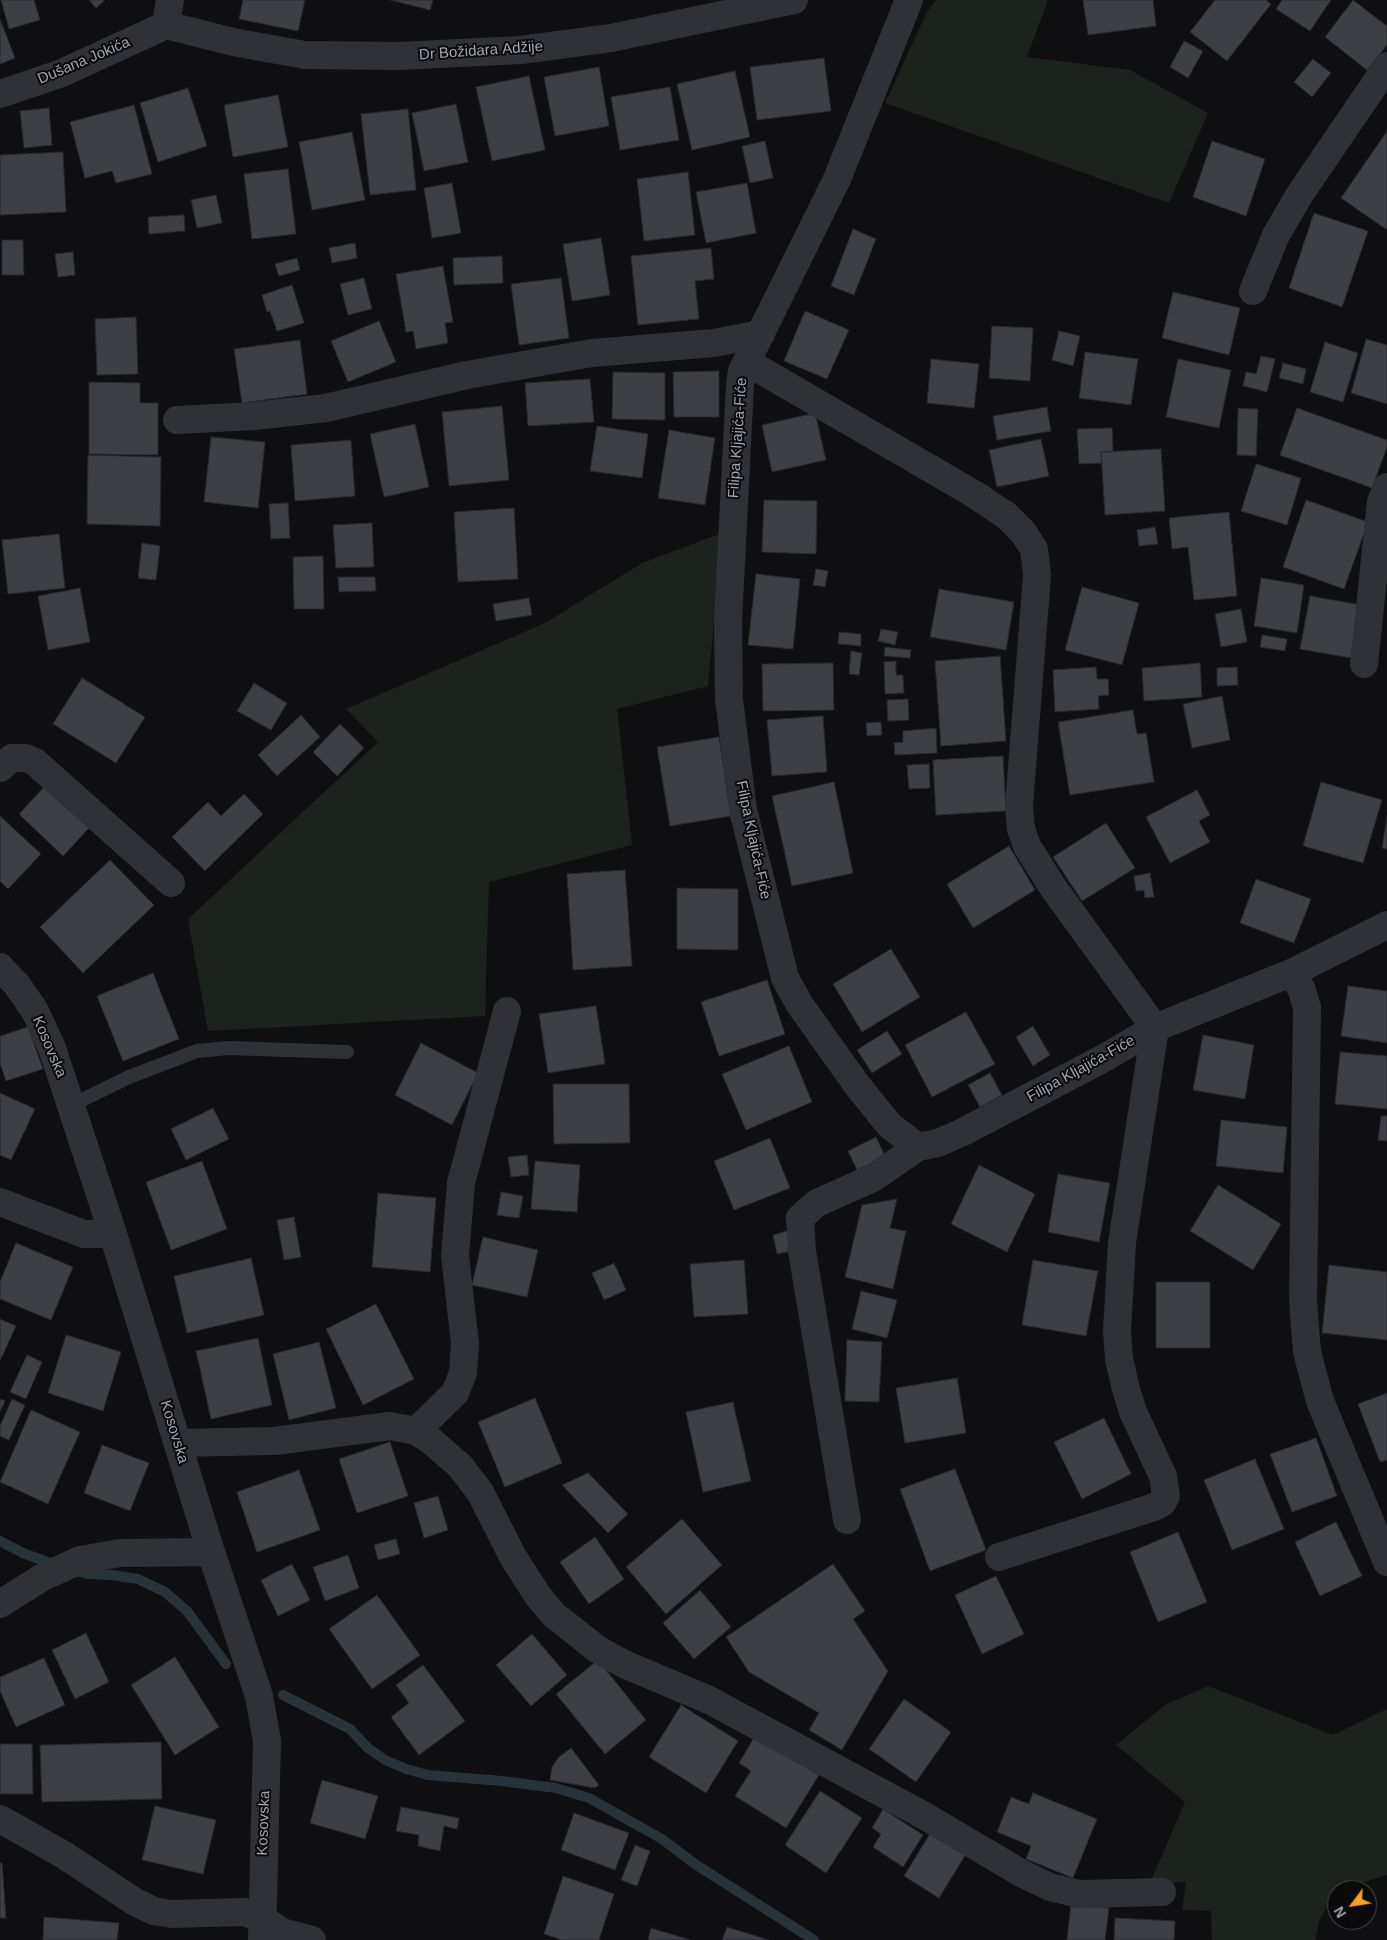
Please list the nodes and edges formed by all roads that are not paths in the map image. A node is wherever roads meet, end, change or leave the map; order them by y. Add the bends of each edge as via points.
1 (794, 0) edge
2 (908, 0) edge
3 (740, 6) edge
4 (168, 13) edge
5 (1387, 66) edge
6 (0, 94) edge
7 (1253, 291) dead end
8 (761, 334) junction
9 (747, 362) junction
10 (177, 420) dead end
11 (1387, 487) edge
12 (1364, 664) dead end
13 (0, 768) edge
14 (172, 883) dead end
15 (1387, 924) edge
16 (0, 967) edge
17 (1291, 973) junction
18 (507, 1011) dead end
19 (1155, 1028) junction
20 (348, 1052) dead end
21 (72, 1105) junction
22 (918, 1147) junction
23 (0, 1202) edge
24 (113, 1234) junction
25 (416, 1431) junction
26 (178, 1443) junction
27 (847, 1520) dead end
28 (211, 1552) junction
29 (999, 1557) dead end
30 (1387, 1562) edge
31 (0, 1604) edge
32 (0, 1819) edge
33 (1162, 1892) dead end
34 (262, 1929) edge
35 (312, 1940) edge

1 - 3 street, Dr Božidara Adžije
2 - 8 street, Filipa Kljajića-Fiće via 837,180
3 - 4 street, Dr Božidara Adžije via 611,38 521,50 398,56 305,55 233,42
4 - 6 street, Dušana Jokića via 62,73
5 - 7 street via 1300,194 1276,235
8 - 9 street, Filipa Kljajića-Fiće
8 - 10 street via 714,343 592,352 467,375 326,408
9 - 19 street via 974,494 1007,516 1034,549 1037,575 1019,806 1021,829 1027,846 1052,886
9 - 22 street, Filipa Kljajića-Fiće via 742,372 738,401 728,622 729,699 743,810 785,978 800,1006 857,1085 890,1126
11 - 12 street via 1381,502
13 - 14 street via 12,758 35,762
15 - 17 street, Filipa Kljajića-Fiće
16 - 21 street, Kosovska via 35,1011
17 - 19 street, Filipa Kljajića-Fiće
17 - 30 street via 1302,988 1307,1007 1303,1300 1307,1352 1320,1401
18 - 25 street via 461,1183 455,1255 465,1344 463,1373 455,1392
19 - 22 street, Filipa Kljajića-Fiće via 963,1132 938,1143
19 - 29 street via 1122,1243 1117,1331 1119,1359 1128,1397 1163,1476 1166,1496 1154,1507
20 - 21 lane via 228,1048 197,1051
21 - 24 street, Kosovska
22 - 27 street via 873,1178 817,1203 800,1218 802,1251
23 - 24 street via 84,1234
24 - 26 street, Kosovska
25 - 26 street via 390,1426 274,1441
25 - 33 street via 460,1466 480,1492 513,1557 538,1596 554,1615 597,1649 709,1700 1050,1887 1078,1894
26 - 28 street, Kosovska
28 - 31 street via 120,1553 80,1560 43,1577
28 - 34 street, Kosovska via 259,1696 267,1741
32 - 34 street via 154,1911 171,1914 244,1912
34 - 35 street

